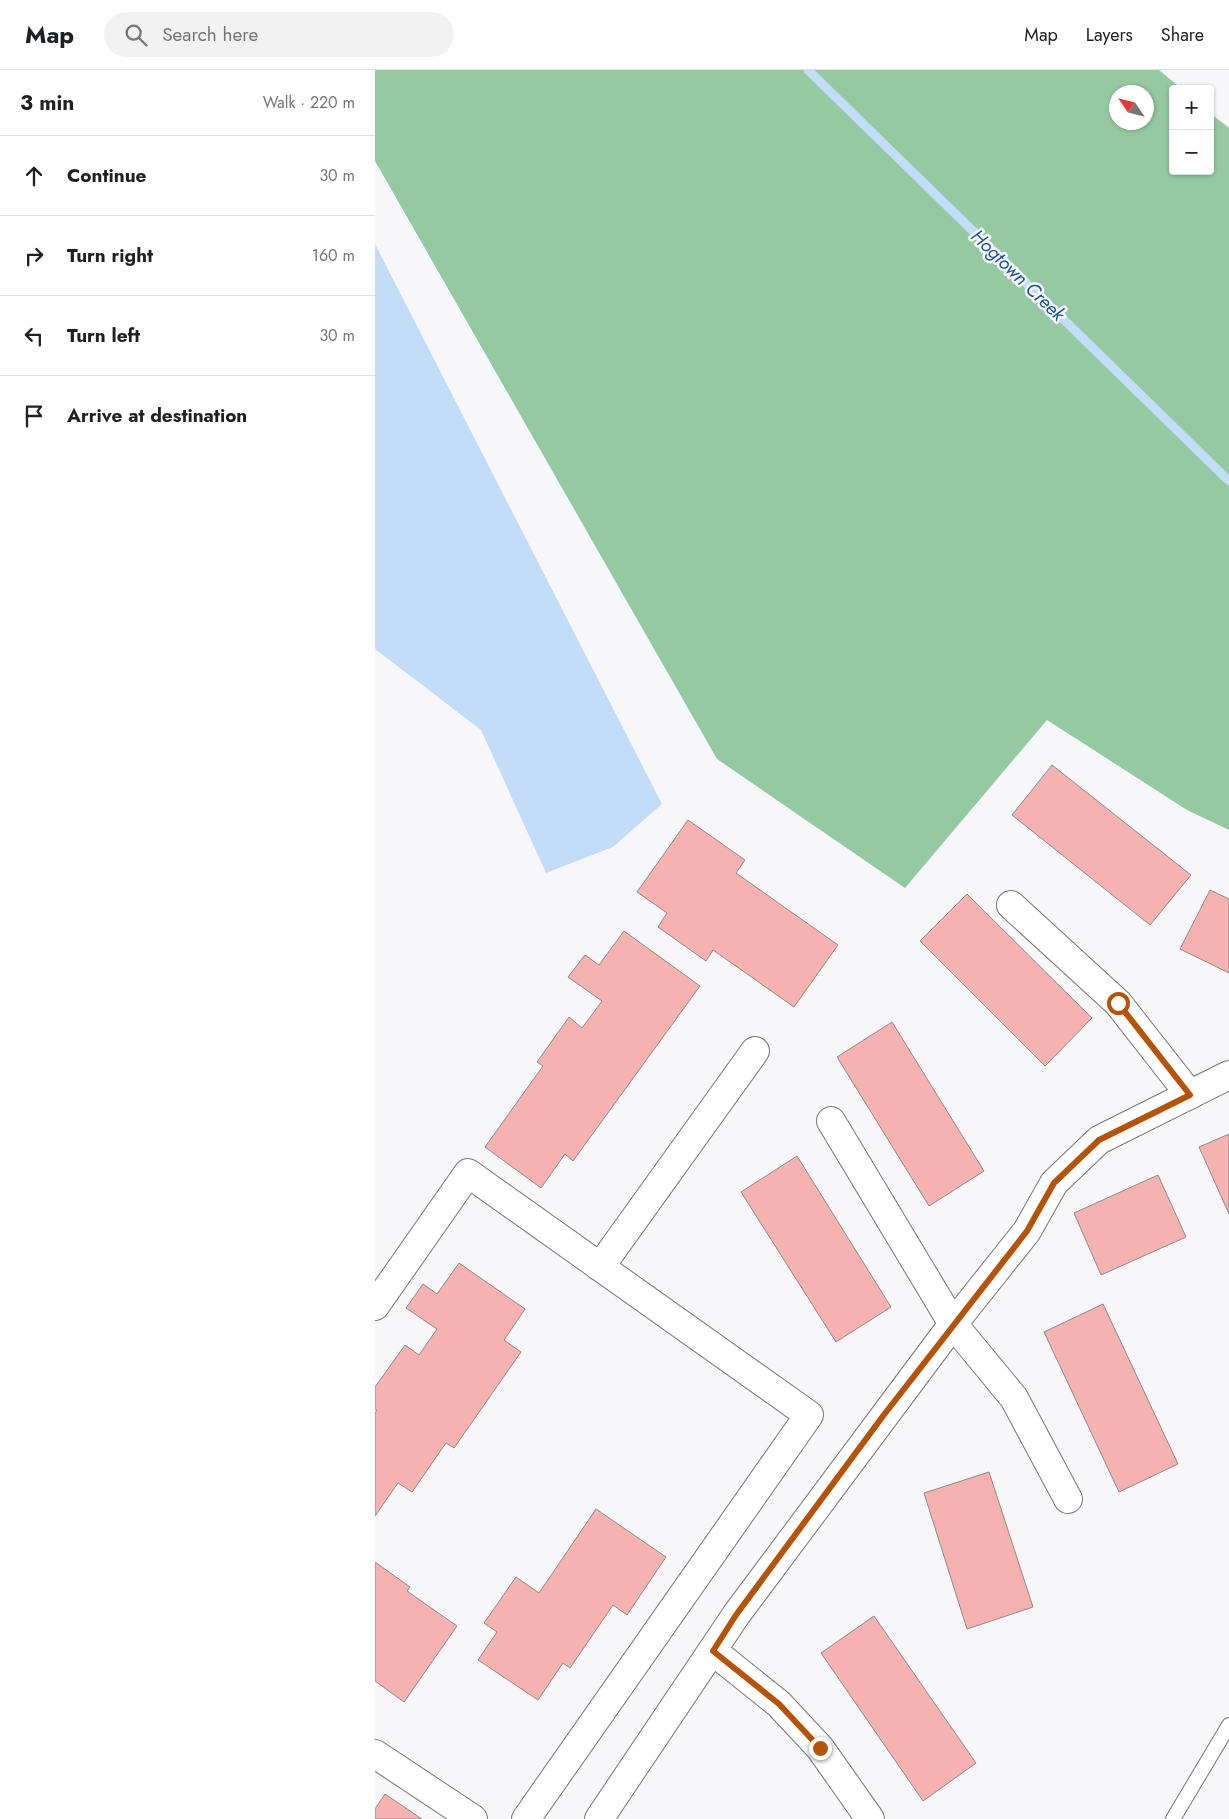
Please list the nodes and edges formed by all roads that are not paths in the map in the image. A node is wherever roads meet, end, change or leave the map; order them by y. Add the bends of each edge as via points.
1 (1011, 905) dead end
2 (755, 1051) dead end
3 (1229, 1075) edge
4 (1190, 1095) junction
5 (831, 1121) dead end
6 (600, 1267) junction
7 (375, 1306) edge
8 (953, 1324) junction
9 (1068, 1499) dead end
10 (713, 1651) junction
11 (1229, 1725) edge
12 (375, 1754) edge
13 (473, 1819) edge
14 (526, 1819) edge
15 (599, 1819) edge
16 (871, 1819) edge
17 (1173, 1819) edge

1 - 4 street via 1118,1003
2 - 6 street
3 - 4 street
4 - 8 street via 1099,1140 1054,1183 1027,1231
5 - 8 street
6 - 7 street via 468,1172
6 - 14 street via 809,1415
8 - 9 street via 1014,1398
8 - 10 street via 748,1599
10 - 15 street
10 - 16 street via 779,1704 820,1748
11 - 17 lane
12 - 13 street

